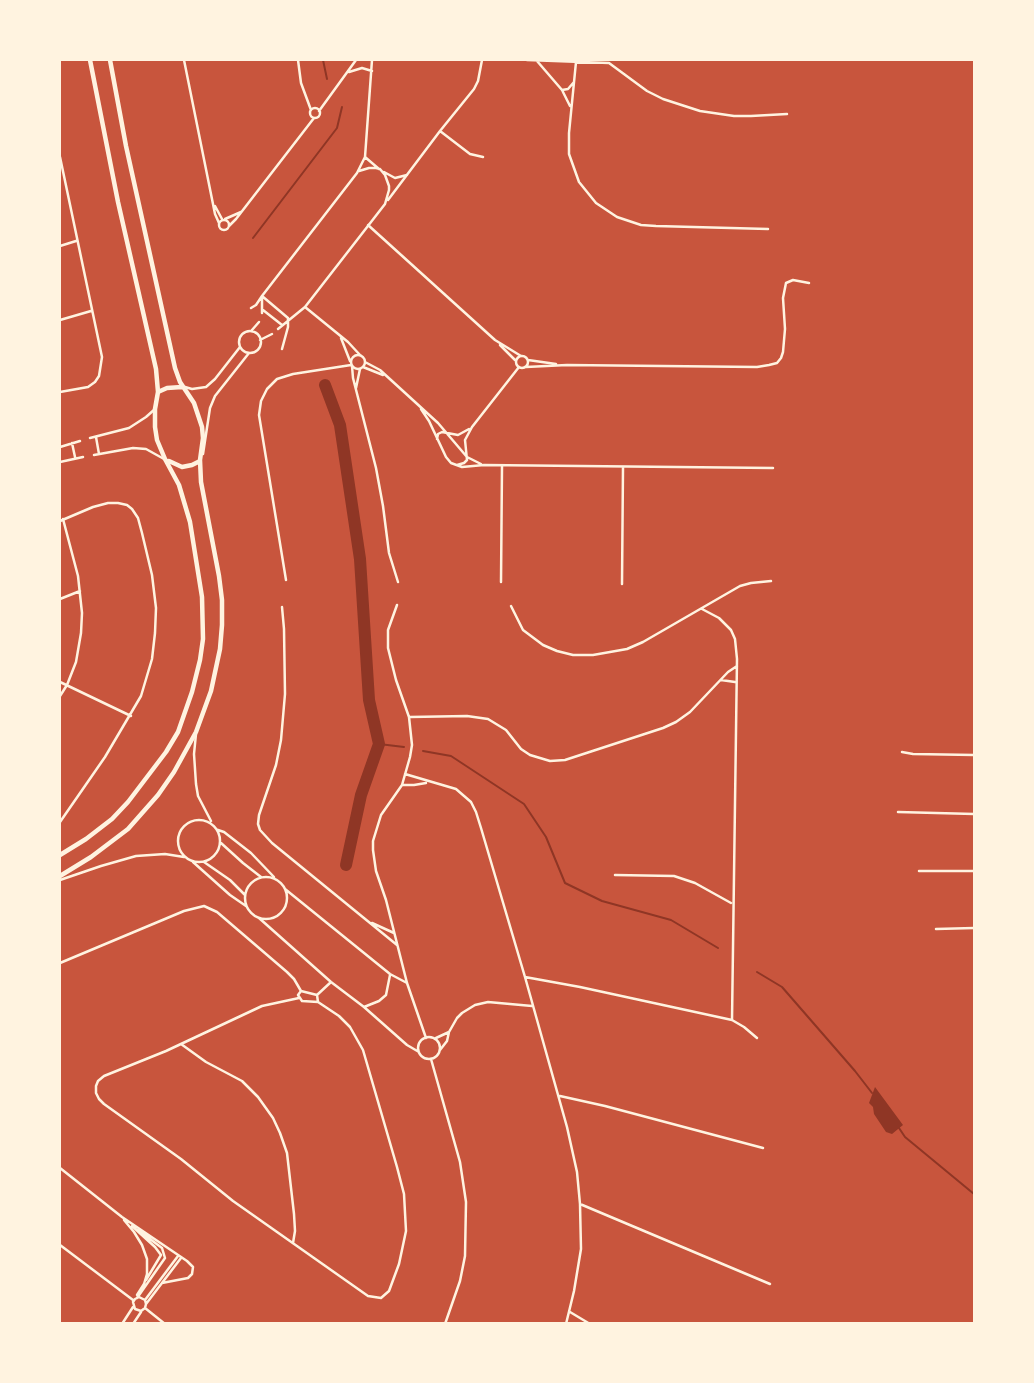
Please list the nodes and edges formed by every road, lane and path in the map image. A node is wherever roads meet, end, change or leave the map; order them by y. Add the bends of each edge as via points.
1 (90, 60) edge
2 (110, 60) edge
3 (184, 60) edge
4 (298, 60) edge
5 (356, 60) edge
6 (372, 60) edge
7 (482, 60) edge
8 (527, 60) edge
9 (537, 60) edge
10 (609, 61) edge
11 (576, 62) junction
12 (372, 71) junction
13 (346, 73) junction
14 (574, 81) junction
15 (562, 90) junction
16 (571, 109) junction
17 (311, 110) junction
18 (319, 111) junction
19 (787, 114) dead end
20 (314, 118) junction
21 (440, 131) junction
22 (60, 157) edge
23 (365, 157) junction
24 (483, 157) dead end
25 (380, 169) junction
26 (357, 173) junction
27 (408, 174) junction
28 (65, 177) junction
29 (60, 180) edge
30 (385, 204) junction
31 (241, 212) junction
32 (222, 221) junction
33 (368, 225) junction
34 (229, 226) junction
35 (768, 229) dead end
36 (76, 241) junction
37 (60, 246) edge
38 (809, 283) dead end
39 (262, 296) junction
40 (305, 307) junction
41 (251, 308) dead end
42 (91, 311) junction
43 (60, 320) edge
44 (289, 320) junction
45 (259, 322) dead end
46 (283, 326) junction
47 (278, 329) dead end
48 (251, 332) junction
49 (272, 334) dead end
50 (339, 335) junction
51 (260, 340) junction
52 (495, 340) junction
53 (240, 347) junction
54 (282, 348) dead end
55 (249, 353) junction
56 (360, 355) junction
57 (521, 356) junction
58 (528, 360) junction
59 (517, 361) junction
60 (365, 362) junction
61 (352, 364) junction
62 (567, 365) junction
63 (519, 367) junction
64 (526, 367) junction
65 (361, 368) junction
66 (386, 376) junction
67 (183, 387) junction
68 (356, 388) junction
69 (158, 392) junction
70 (60, 393) edge
71 (155, 409) junction
72 (421, 409) junction
73 (472, 427) junction
74 (446, 432) junction
75 (96, 437) junction
76 (90, 438) dead end
77 (437, 439) junction
78 (80, 441) dead end
79 (72, 443) junction
80 (60, 447) edge
81 (99, 454) junction
82 (94, 455) dead end
83 (83, 457) dead end
84 (467, 457) junction
85 (75, 459) junction
86 (165, 459) junction
87 (200, 460) junction
88 (60, 462) edge
89 (456, 465) junction
90 (484, 465) junction
91 (502, 466) junction
92 (622, 467) junction
93 (774, 468) dead end
94 (61, 520) edge
95 (286, 580) dead end
96 (771, 581) dead end
97 (398, 582) dead end
98 (501, 582) dead end
99 (622, 584) dead end
100 (80, 591) junction
101 (60, 599) edge
102 (397, 605) dead end
103 (282, 607) dead end
104 (511, 607) dead end
105 (702, 609) junction
106 (737, 666) junction
107 (722, 680) junction
108 (60, 682) edge
109 (736, 682) junction
110 (67, 685) junction
111 (60, 696) edge
112 (131, 716) junction
113 (409, 717) junction
114 (196, 732) junction
115 (902, 752) dead end
116 (975, 755) edge
117 (405, 774) junction
118 (430, 782) junction
119 (402, 785) junction
120 (898, 813) dead end
121 (975, 814) edge
122 (60, 822) edge
123 (212, 824) junction
124 (217, 829) junction
125 (220, 842) junction
126 (60, 855) edge
127 (184, 857) junction
128 (193, 862) junction
129 (204, 862) junction
130 (919, 871) dead end
131 (975, 871) edge
132 (615, 875) dead end
133 (261, 877) junction
134 (60, 878) edge
135 (276, 880) junction
136 (285, 889) junction
137 (246, 895) junction
138 (732, 904) junction
139 (247, 906) junction
140 (260, 918) junction
141 (369, 921) junction
142 (975, 928) edge
143 (936, 929) dead end
144 (395, 933) junction
145 (399, 947) junction
146 (60, 963) edge
147 (390, 974) junction
148 (525, 978) junction
149 (331, 982) junction
150 (407, 983) junction
151 (301, 991) junction
152 (317, 995) junction
153 (299, 998) junction
154 (318, 1002) junction
155 (532, 1006) junction
156 (364, 1007) junction
157 (732, 1020) junction
158 (449, 1032) junction
159 (426, 1038) junction
160 (757, 1038) dead end
161 (435, 1039) junction
162 (181, 1043) junction
163 (440, 1050) junction
164 (419, 1052) junction
165 (431, 1059) junction
166 (558, 1096) junction
167 (764, 1148) dead end
168 (60, 1168) edge
169 (580, 1204) junction
170 (122, 1217) junction
171 (293, 1243) junction
172 (60, 1245) edge
173 (179, 1257) junction
174 (162, 1283) junction
175 (144, 1284) junction
176 (770, 1284) dead end
177 (135, 1299) junction
178 (145, 1306) junction
179 (133, 1307) junction
180 (570, 1312) junction
181 (122, 1324) edge
182 (133, 1324) edge
183 (165, 1324) edge
184 (445, 1324) edge
185 (566, 1324) edge
186 (590, 1324) edge

1 - 69 main road
2 - 67 main road via 141,220
3 - 32 street via 216,218
4 - 17 street
5 - 13 street
6 - 12 street
7 - 21 street via 474,89
8 - 9 street
9 - 11 street
9 - 15 street
10 - 11 street
10 - 19 street via 647,91 700,111 734,116
11 - 14 street
12 - 13 street via 356,68
12 - 23 street
13 - 18 street
14 - 15 street
14 - 16 street
15 - 16 street
16 - 35 street via 571,162 586,192 605,210 649,226
17 - 18 street
17 - 20 street
18 - 20 street
20 - 31 street
21 - 24 street via 470,154
21 - 27 street
22 - 28 street
23 - 25 street
23 - 26 street
25 - 26 street
25 - 27 street via 395,178
25 - 30 street via 389,186
26 - 39 street
27 - 30 street
28 - 29 street
28 - 36 street
30 - 33 street
31 - 32 street
31 - 34 street
32 - 34 street
32 - 34 street via 221,230
33 - 40 street
33 - 52 street
36 - 37 street
36 - 42 street
38 - 62 street via 786,283 785,343 781,358 773,364
39 - 41 street
39 - 44 street
39 - 46 street via 262,311
40 - 44 street
40 - 50 street
42 - 43 street
42 - 70 street via 102,357 99,376 88,387
44 - 46 street
44 - 54 street
45 - 48 street
46 - 47 street
48 - 51 street
48 - 53 street via 240,338
49 - 51 street
50 - 56 street
50 - 61 street
51 - 55 street via 258,349
52 - 57 street
52 - 59 street
53 - 55 street
53 - 67 street via 206,387
55 - 87 street via 215,396
56 - 60 street
56 - 61 street
57 - 58 street
57 - 59 street
58 - 62 street
58 - 64 street
59 - 63 street
60 - 65 street
60 - 66 street
61 - 65 street
61 - 68 street
61 - 95 street via 277,379 261,401 259,415
62 - 64 street
63 - 64 street
63 - 73 street
65 - 66 street
65 - 68 street
66 - 72 street
67 - 69 main road
67 - 87 main road via 202,427
68 - 97 street via 376,468 388,553
69 - 71 main road
71 - 75 street via 128,428
71 - 86 main road via 157,440
72 - 74 street
72 - 77 street
73 - 74 street via 458,435
73 - 84 street via 465,440
74 - 77 street via 440,432
74 - 84 street
75 - 76 street
75 - 81 street
77 - 89 street
78 - 79 street
79 - 80 street
79 - 85 street
81 - 82 street
81 - 86 street via 133,448
83 - 85 street
84 - 89 street
84 - 90 street
85 - 88 street
86 - 87 main road via 182,467
86 - 126 main road via 185,501 202,597 203,639 192,692 178,732 135,793 103,825
87 - 114 main road via 219,576 222,625 216,672
89 - 90 street
90 - 91 street
91 - 92 street
91 - 98 street
92 - 93 street
92 - 99 street
94 - 100 street
94 - 112 street via 93,506 118,503 127,505 138,518 156,608 152,659
96 - 105 street via 740,586
100 - 101 street
100 - 110 street via 81,633
102 - 113 street via 388,630 388,648
103 - 141 street via 285,694 281,740 258,824 272,843
104 - 105 street via 523,630 543,645 573,655 627,649
105 - 106 street via 730,630
106 - 107 street
106 - 109 street
107 - 109 street
107 - 113 street via 676,722 565,760 530,755 488,719
108 - 110 street
109 - 138 street
110 - 111 street
110 - 112 street
112 - 122 street
113 - 117 street via 412,745
114 - 123 street via 198,796
114 - 134 main road via 158,795 128,829
115 - 116 street
117 - 118 street
117 - 119 street
118 - 119 street
118 - 148 street via 456,789 476,812
119 - 144 street via 381,815 373,841 376,871
120 - 121 street
123 - 124 street
123 - 127 street via 191,820 180,830 177,844
124 - 125 street
124 - 135 street via 251,853
125 - 129 street via 216,855
125 - 133 street
127 - 128 street
127 - 134 street via 136,856
128 - 129 street
128 - 139 street
129 - 137 street
130 - 131 street
132 - 138 street via 685,878
133 - 135 street
133 - 137 street
135 - 136 street
136 - 140 street via 287,902 280,914
136 - 147 street
137 - 139 street
138 - 157 street
139 - 140 street
140 - 149 street
141 - 144 street
141 - 145 street
142 - 143 street
144 - 145 street
145 - 150 street
146 - 151 street via 204,905 287,972
147 - 150 street
147 - 156 street via 386,995
148 - 155 street
148 - 157 street
149 - 152 street
149 - 156 street
150 - 159 street
151 - 152 street
151 - 153 street
152 - 154 street
153 - 154 street
153 - 162 street via 262,1006
154 - 171 street via 340,1016 363,1050 404,1194 406,1231 395,1278 385,1296 375,1298
155 - 158 street via 475,1005 462,1013
155 - 166 street
156 - 164 street
157 - 160 street
158 - 161 street
158 - 163 street
159 - 161 street
159 - 164 street via 419,1043
161 - 163 street
162 - 171 street via 242,1080 273,1118 287,1153
162 - 171 street via 101,1078 96,1086 99,1099
163 - 165 street
164 - 165 street
165 - 184 street via 467,1202 460,1281
166 - 167 street
166 - 169 street via 574,1151
168 - 170 street
169 - 176 street
169 - 180 street via 581,1249
170 - 173 street
170 - 175 street via 145,1254
170 - 175 street via 161,1255
170 - 177 street via 165,1255
172 - 177 street
173 - 174 street
173 - 174 street via 192,1266 192,1275
173 - 178 street
174 - 178 street
175 - 177 street
177 - 178 street via 141,1298
177 - 179 street
178 - 179 street
178 - 182 street
178 - 183 street
179 - 181 street
180 - 185 street
180 - 186 street

